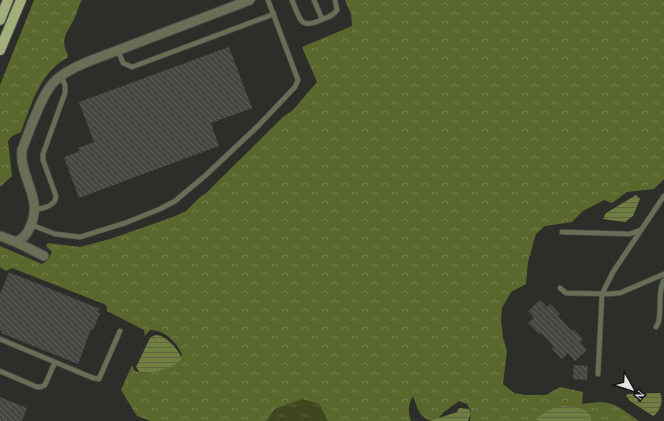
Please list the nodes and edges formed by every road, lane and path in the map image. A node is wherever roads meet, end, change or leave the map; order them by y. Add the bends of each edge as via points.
1 (8, 0) edge
2 (21, 0) edge
3 (250, 0) edge
4 (268, 0) edge
5 (292, 0) edge
6 (314, 0) edge
7 (335, 0) edge
8 (274, 14) junction
9 (322, 19) junction
10 (0, 20) edge
11 (0, 50) edge
12 (118, 50) junction
13 (61, 76) junction
14 (664, 196) edge
15 (35, 210) junction
16 (32, 225) junction
17 (643, 227) junction
18 (562, 232) dead end
19 (0, 236) edge
20 (16, 242) junction
21 (44, 256) dead end
22 (664, 274) edge
23 (664, 280) edge
24 (560, 288) dead end
25 (602, 294) junction
26 (656, 326) dead end
27 (120, 331) dead end
28 (0, 339) edge
29 (55, 362) junction
30 (0, 371) edge
31 (598, 374) dead end

1 - 10 main road
2 - 11 main road
3 - 12 street
4 - 8 lane
5 - 9 lane via 302,22 313,24
6 - 9 lane
7 - 9 lane via 337,10
8 - 12 lane via 132,67 123,63
8 - 16 lane via 298,80 295,87 258,126 206,176 175,201 160,209 80,237 55,234
12 - 13 street
13 - 15 street via 46,92 22,150 21,159 34,198
13 - 15 lane via 65,93 42,154 56,200 53,204
14 - 17 lane
15 - 16 street
16 - 20 street via 23,238
17 - 18 lane via 638,232 630,234
17 - 25 lane via 613,272
19 - 20 street
20 - 21 street
22 - 25 lane via 624,292
23 - 26 lane via 660,288 659,320
24 - 25 lane via 566,293
25 - 31 lane
27 - 29 lane via 99,379
28 - 29 lane
29 - 30 lane via 42,387

